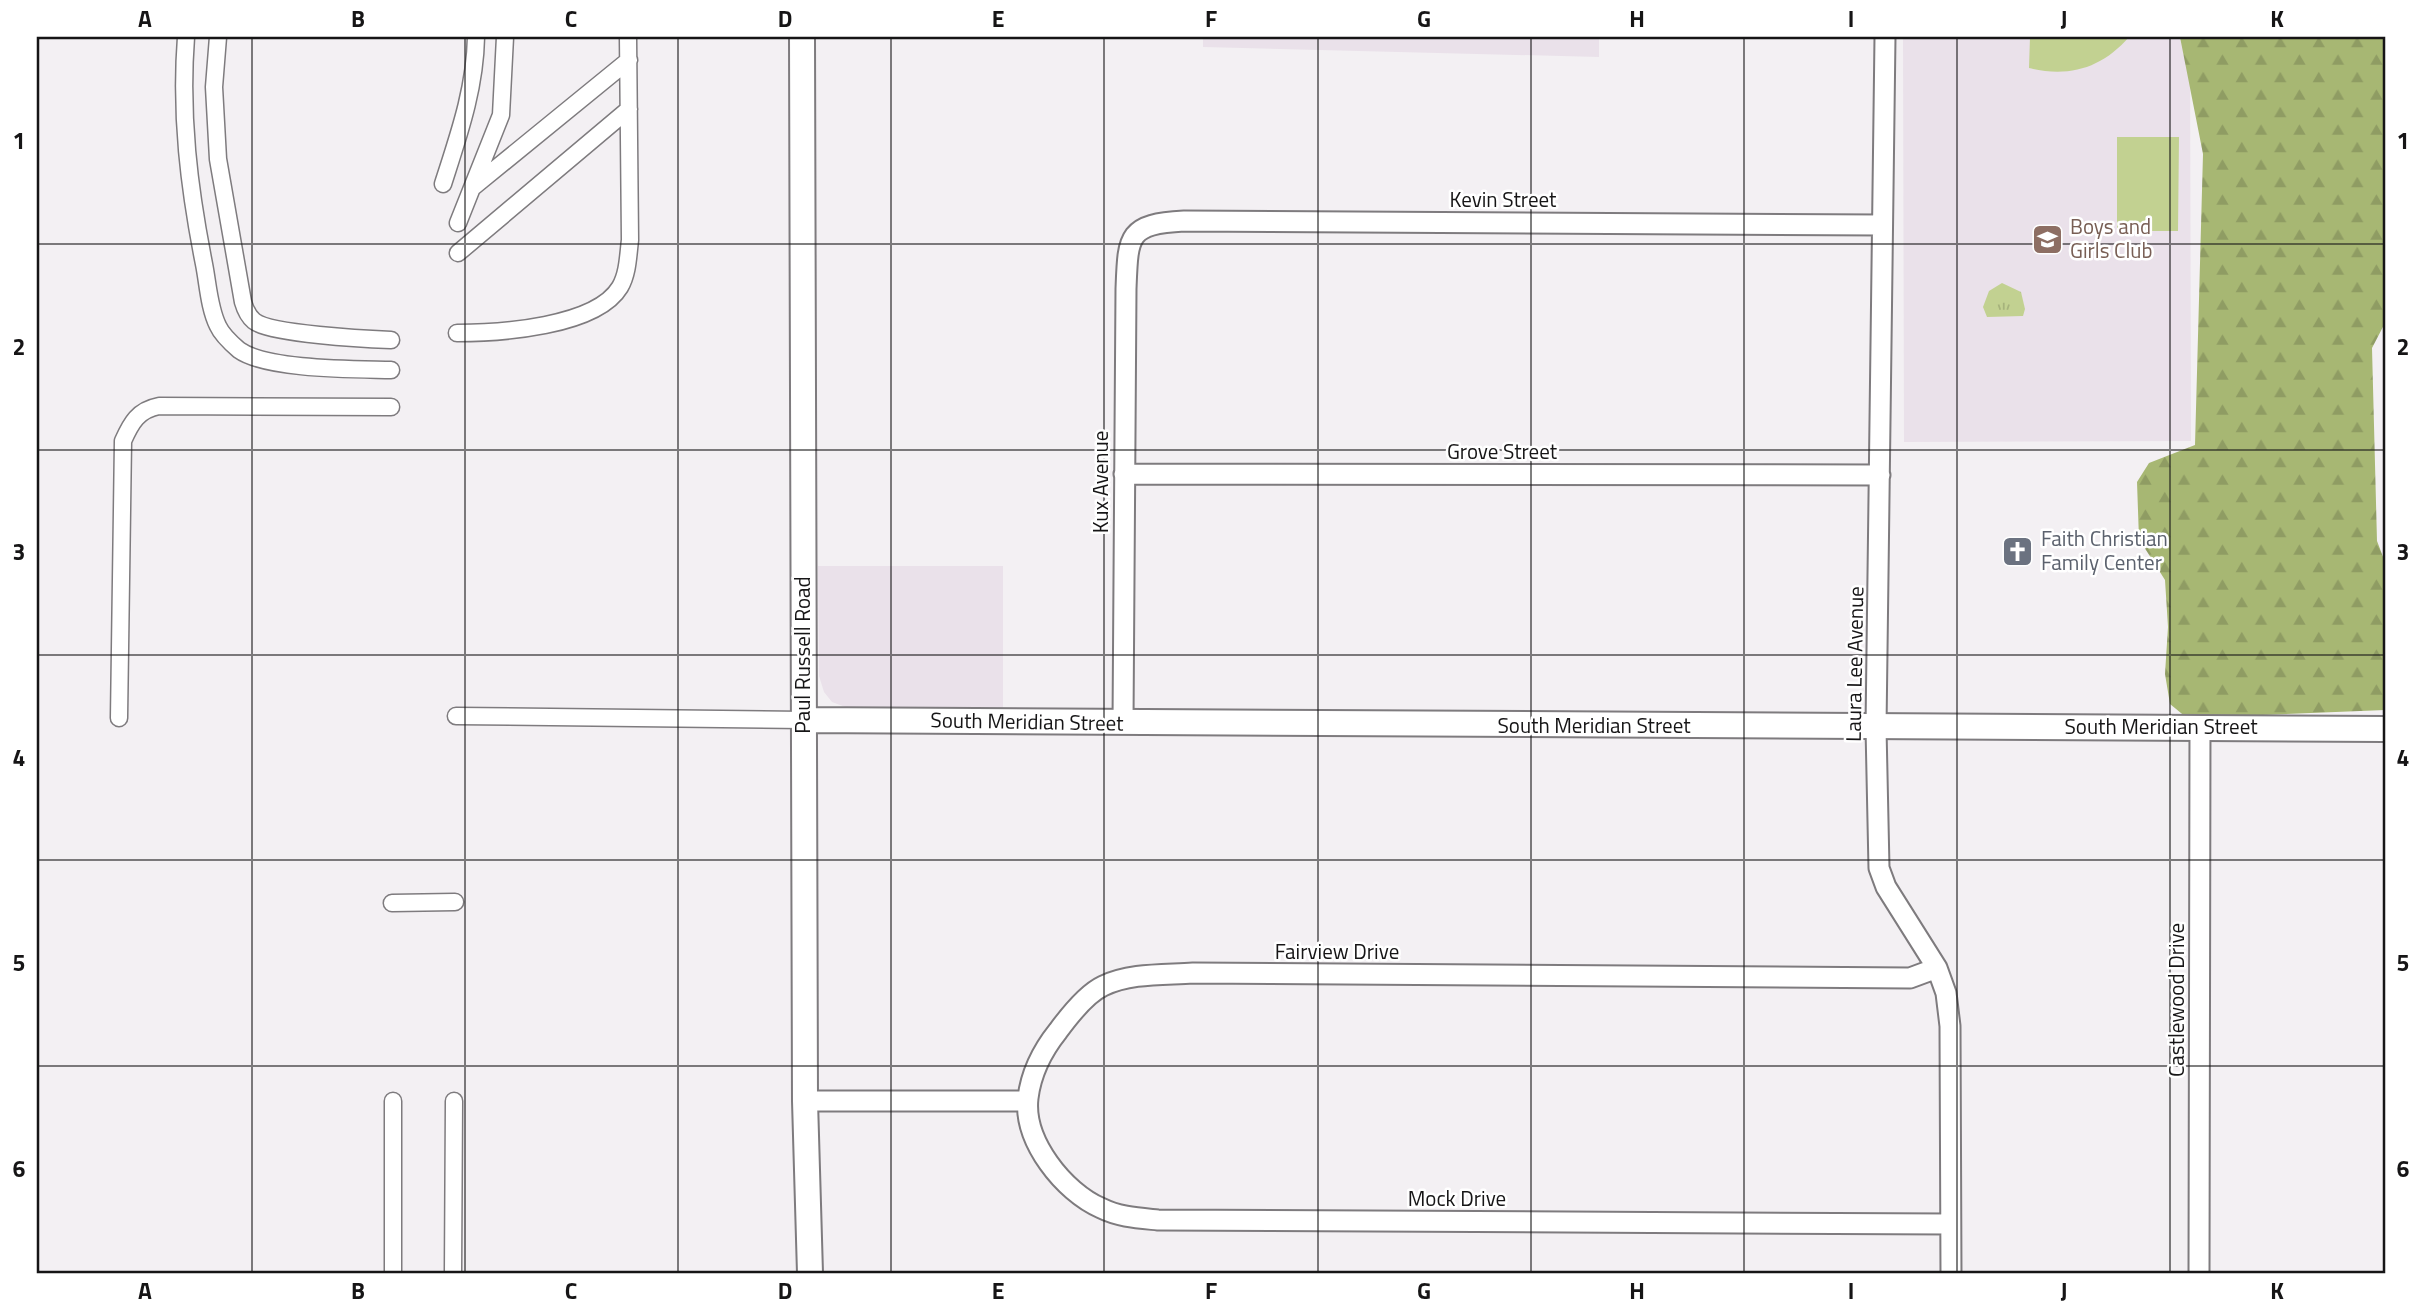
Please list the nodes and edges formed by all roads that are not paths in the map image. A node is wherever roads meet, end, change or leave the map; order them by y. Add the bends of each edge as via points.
1 (186, 37) edge
2 (218, 37) edge
3 (476, 37) edge
4 (505, 37) edge
5 (628, 37) edge
6 (802, 37) edge
7 (1885, 37) edge
8 (629, 60) junction
9 (629, 109) junction
10 (443, 184) dead end
11 (472, 188) junction
12 (458, 223) dead end
13 (1882, 225) junction
14 (1131, 242) joint
15 (458, 253) dead end
16 (457, 333) dead end
17 (391, 340) dead end
18 (391, 370) dead end
19 (391, 407) dead end
20 (1124, 474) junction
21 (1880, 475) junction
22 (456, 716) dead end
23 (119, 718) dead end
24 (804, 720) junction
25 (1123, 723) junction
26 (2200, 726) junction
27 (1876, 728) junction
28 (2385, 729) edge
29 (455, 902) dead end
30 (392, 903) dead end
31 (1937, 968) junction
32 (393, 1101) dead end
33 (454, 1101) dead end
34 (804, 1101) junction
35 (1027, 1101) junction
36 (1950, 1224) junction
37 (393, 1273) edge
38 (453, 1273) edge
39 (810, 1273) edge
40 (1951, 1273) edge
41 (2199, 1273) edge

1 - 18 street via 184,144 219,328 241,351 261,359
2 - 17 street via 214,98 218,159 247,314 256,323 317,335
3 - 10 street via 470,100
4 - 11 street via 501,115
5 - 8 street
6 - 24 street, Paul Russell Road
7 - 13 street, Laura Lee Avenue
8 - 9 street
8 - 11 street
9 - 15 street
9 - 16 street via 630,240 627,270 612,298 578,315 523,328
11 - 12 street
13 - 14 street, Kevin Street via 1184,221 1155,223
13 - 21 street, Laura Lee Avenue
14 - 20 street, Kux Avenue via 1126,289
19 - 23 street via 159,406 137,416 123,441
20 - 21 street, Grove Street
20 - 25 street, Kux Avenue
21 - 27 street, Laura Lee Avenue
22 - 24 street
24 - 25 street, South Meridian Street
24 - 34 street, Paul Russell Road
25 - 27 street, South Meridian Street
26 - 27 street, South Meridian Street
26 - 28 street, South Meridian Street
26 - 41 street, Castlewood Drive
27 - 31 street, Laura Lee Avenue via 1879,868
29 - 30 street
31 - 35 street, Fairview Drive via 1910,978 1192,973 1128,977 1101,986 1064,1022 1032,1074
31 - 36 street, Laura Lee Avenue via 1950,1026
32 - 37 street
33 - 38 street
34 - 35 street
34 - 39 street, Paul Russell Road
35 - 36 street, Mock Drive via 1042,1154 1061,1181 1100,1208 1125,1217
36 - 40 street, Laura Lee Avenue

